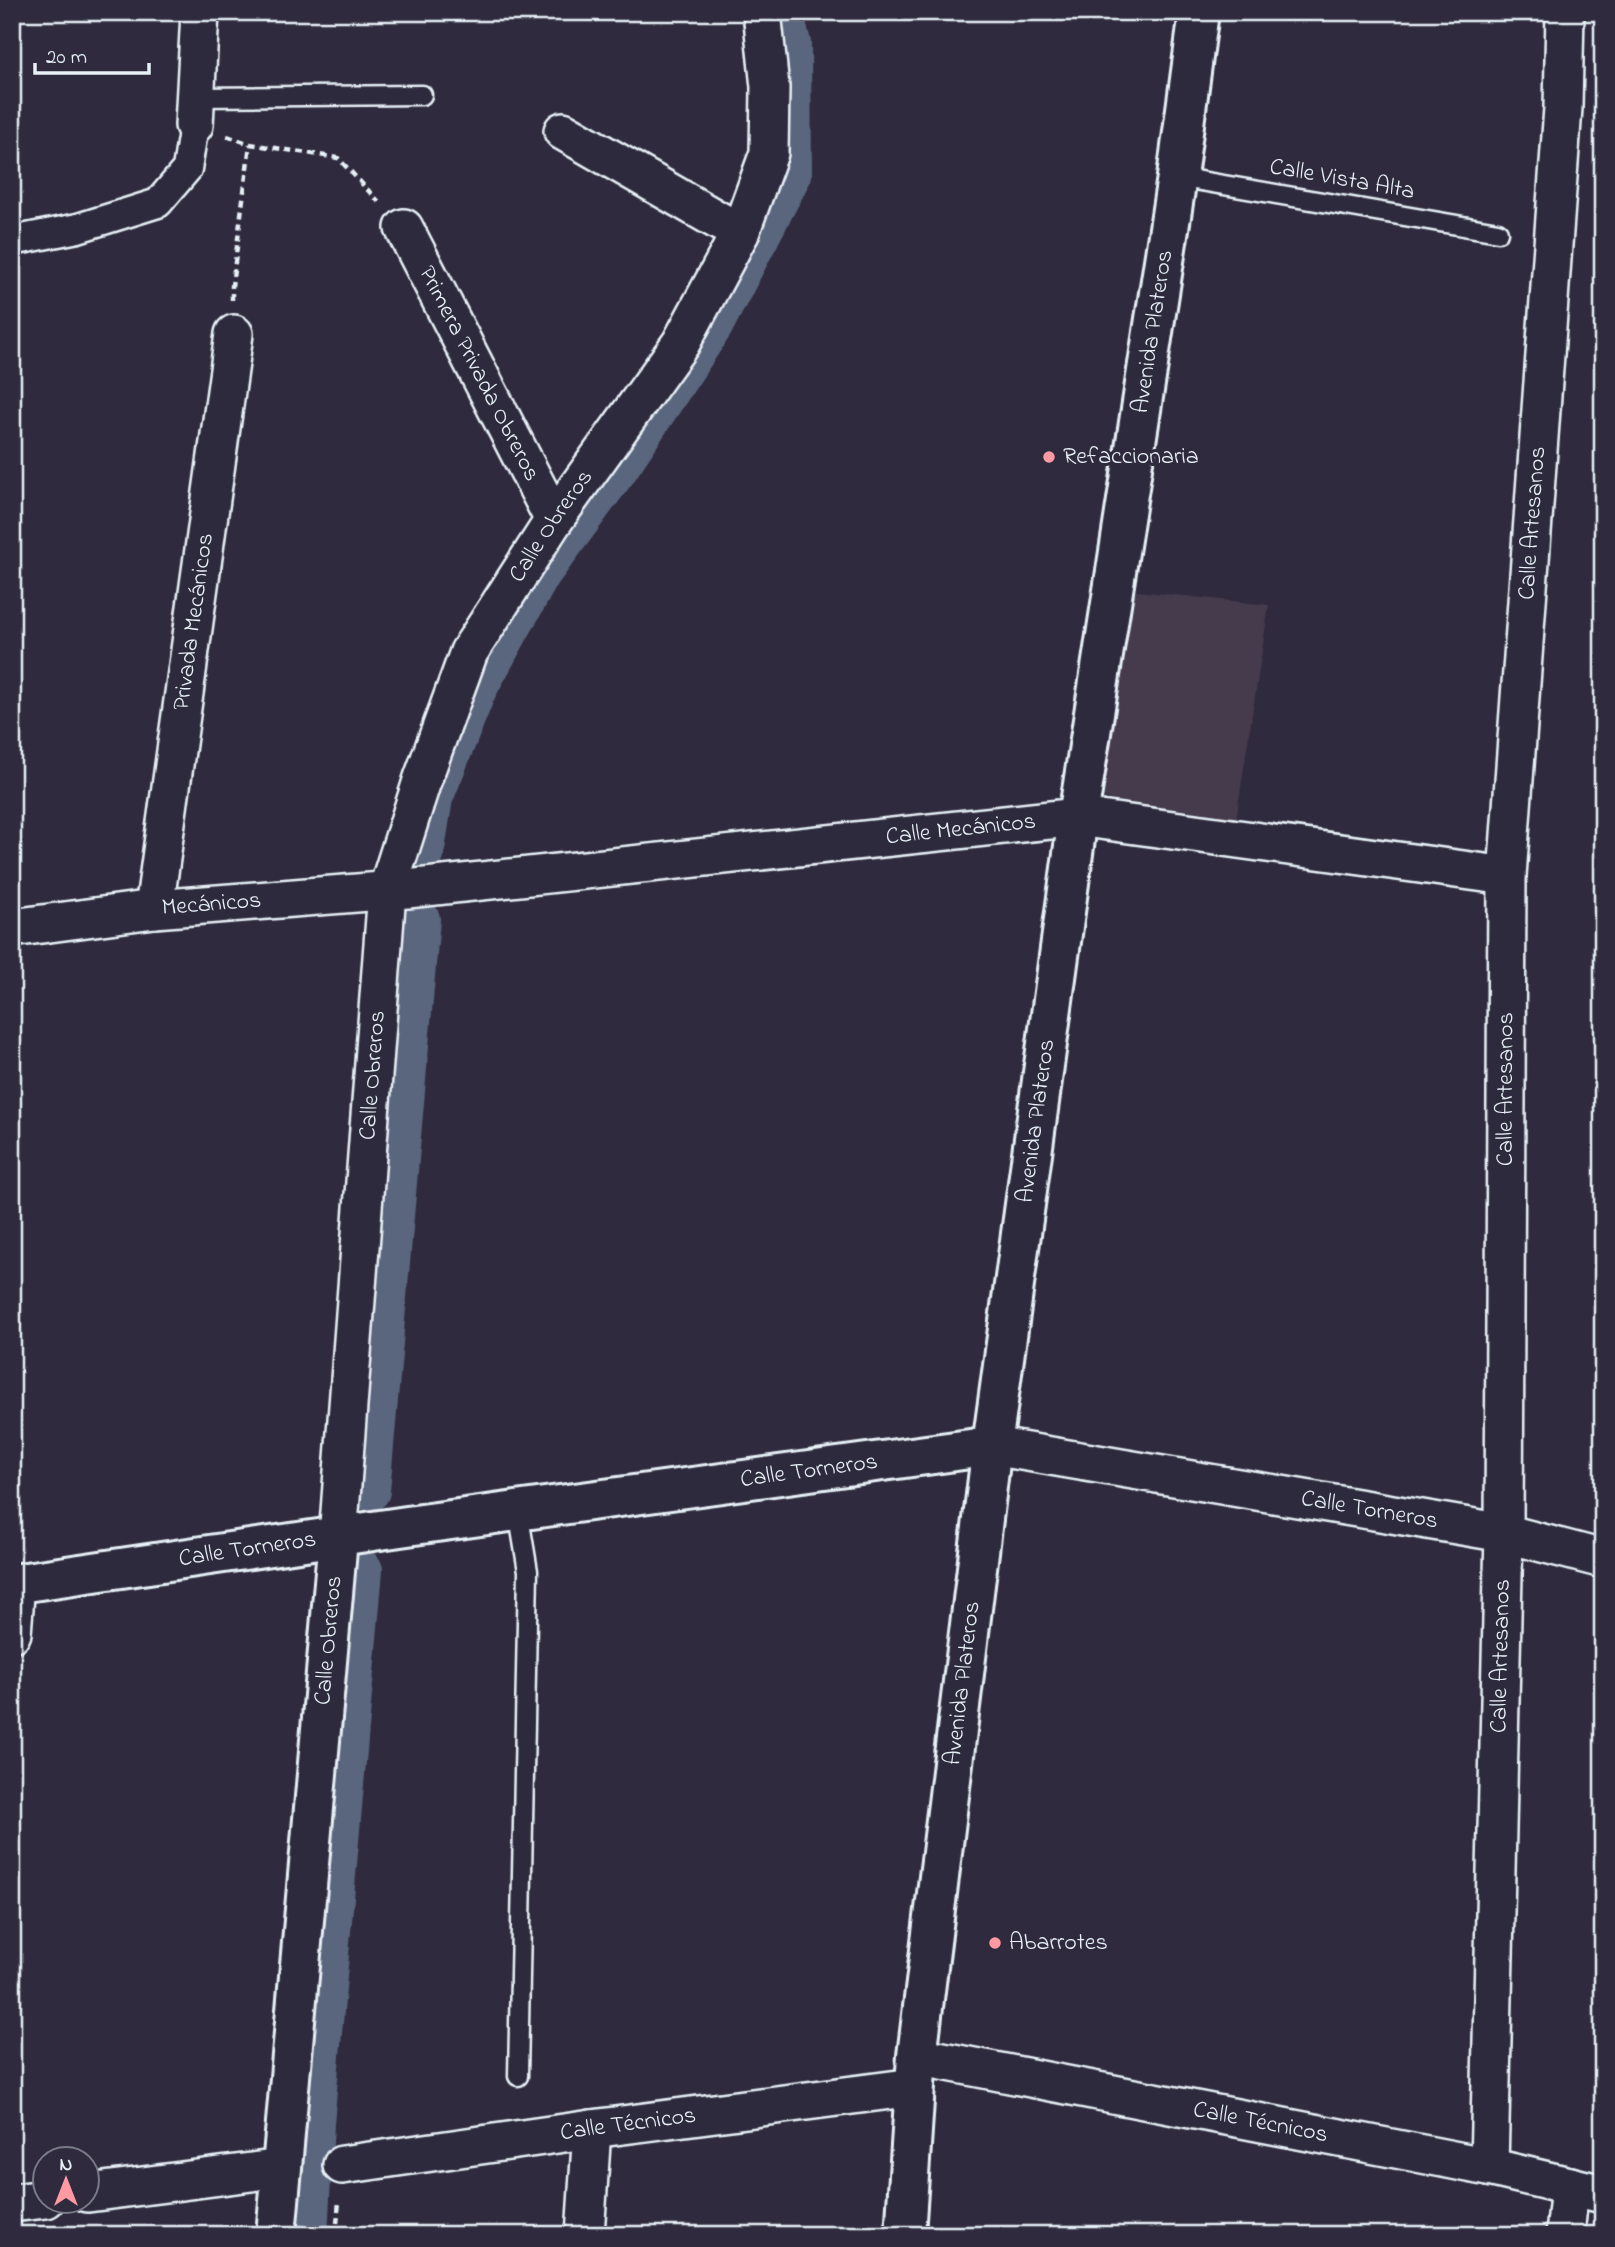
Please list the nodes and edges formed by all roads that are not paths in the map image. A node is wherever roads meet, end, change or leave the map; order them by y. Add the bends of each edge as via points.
1 (200, 12) edge
2 (762, 12) edge
3 (1199, 12) edge
4 (1565, 12) edge
5 (422, 95) dead end
6 (194, 111) junction
7 (563, 131) dead end
8 (1177, 177) junction
9 (404, 229) road end
10 (1498, 232) dead end
11 (740, 233) junction
12 (12, 241) edge
13 (234, 334) road end
14 (554, 520) junction
15 (1078, 817) junction
16 (1507, 876) junction
17 (400, 889) junction
18 (153, 909) junction
19 (12, 929) edge
20 (992, 1446) junction
21 (518, 1511) junction
22 (1504, 1533) junction
23 (338, 1538) junction
24 (1603, 1559) edge
25 (14, 1584) edge
26 (12, 1633) edge
27 (915, 2072) junction
28 (519, 2076) dead end
29 (592, 2129) junction
30 (342, 2165) dead end
31 (1489, 2167) junction
32 (282, 2168) junction
33 (1587, 2190) edge
34 (102, 2191) edge
35 (32, 2201) edge
36 (12, 2203) edge
37 (276, 2235) edge
38 (585, 2235) edge
39 (905, 2235) edge
40 (1565, 2235) edge

1 - 6 street
2 - 11 street, Calle Obreros via 770,87 769,153
3 - 8 street, Avenida Plateros
4 - 16 street, Calle Artesanos via 1563,108
5 - 6 lane
6 - 12 street via 187,169 158,204 78,228
7 - 11 street
8 - 10 lane, Calle Vista Alta
8 - 15 street, Avenida Plateros
9 - 14 street, Primera Privada Obreros
11 - 14 street, Calle Obreros via 681,343
13 - 18 street, Privada Mecánicos
14 - 17 street, Calle Obreros via 469,652 422,780
15 - 16 street, Calle Mecánicos
15 - 17 street, Calle Mecánicos
15 - 20 street, Avenida Plateros
16 - 22 street, Calle Artesanos
17 - 18 street, Mecánicos
17 - 23 street, Calle Obreros
18 - 19 street, Mecánicos
20 - 21 street, Calle Torneros
20 - 22 street, Calle Torneros
20 - 27 street, Avenida Plateros
21 - 23 street, Calle Torneros
21 - 28 lane via 528,1571
22 - 24 street, Calle Torneros
22 - 31 street, Calle Artesanos
23 - 25 street, Calle Torneros
23 - 32 street, Calle Obreros
25 - 26 street
27 - 29 street, Calle Técnicos
27 - 31 street, Calle Técnicos
27 - 39 street, Avenida Plateros
29 - 30 street, Calle Técnicos
29 - 38 street
31 - 33 street, Calle Técnicos
32 - 34 street
32 - 37 street, Calle Obreros
33 - 40 street
35 - 36 street

